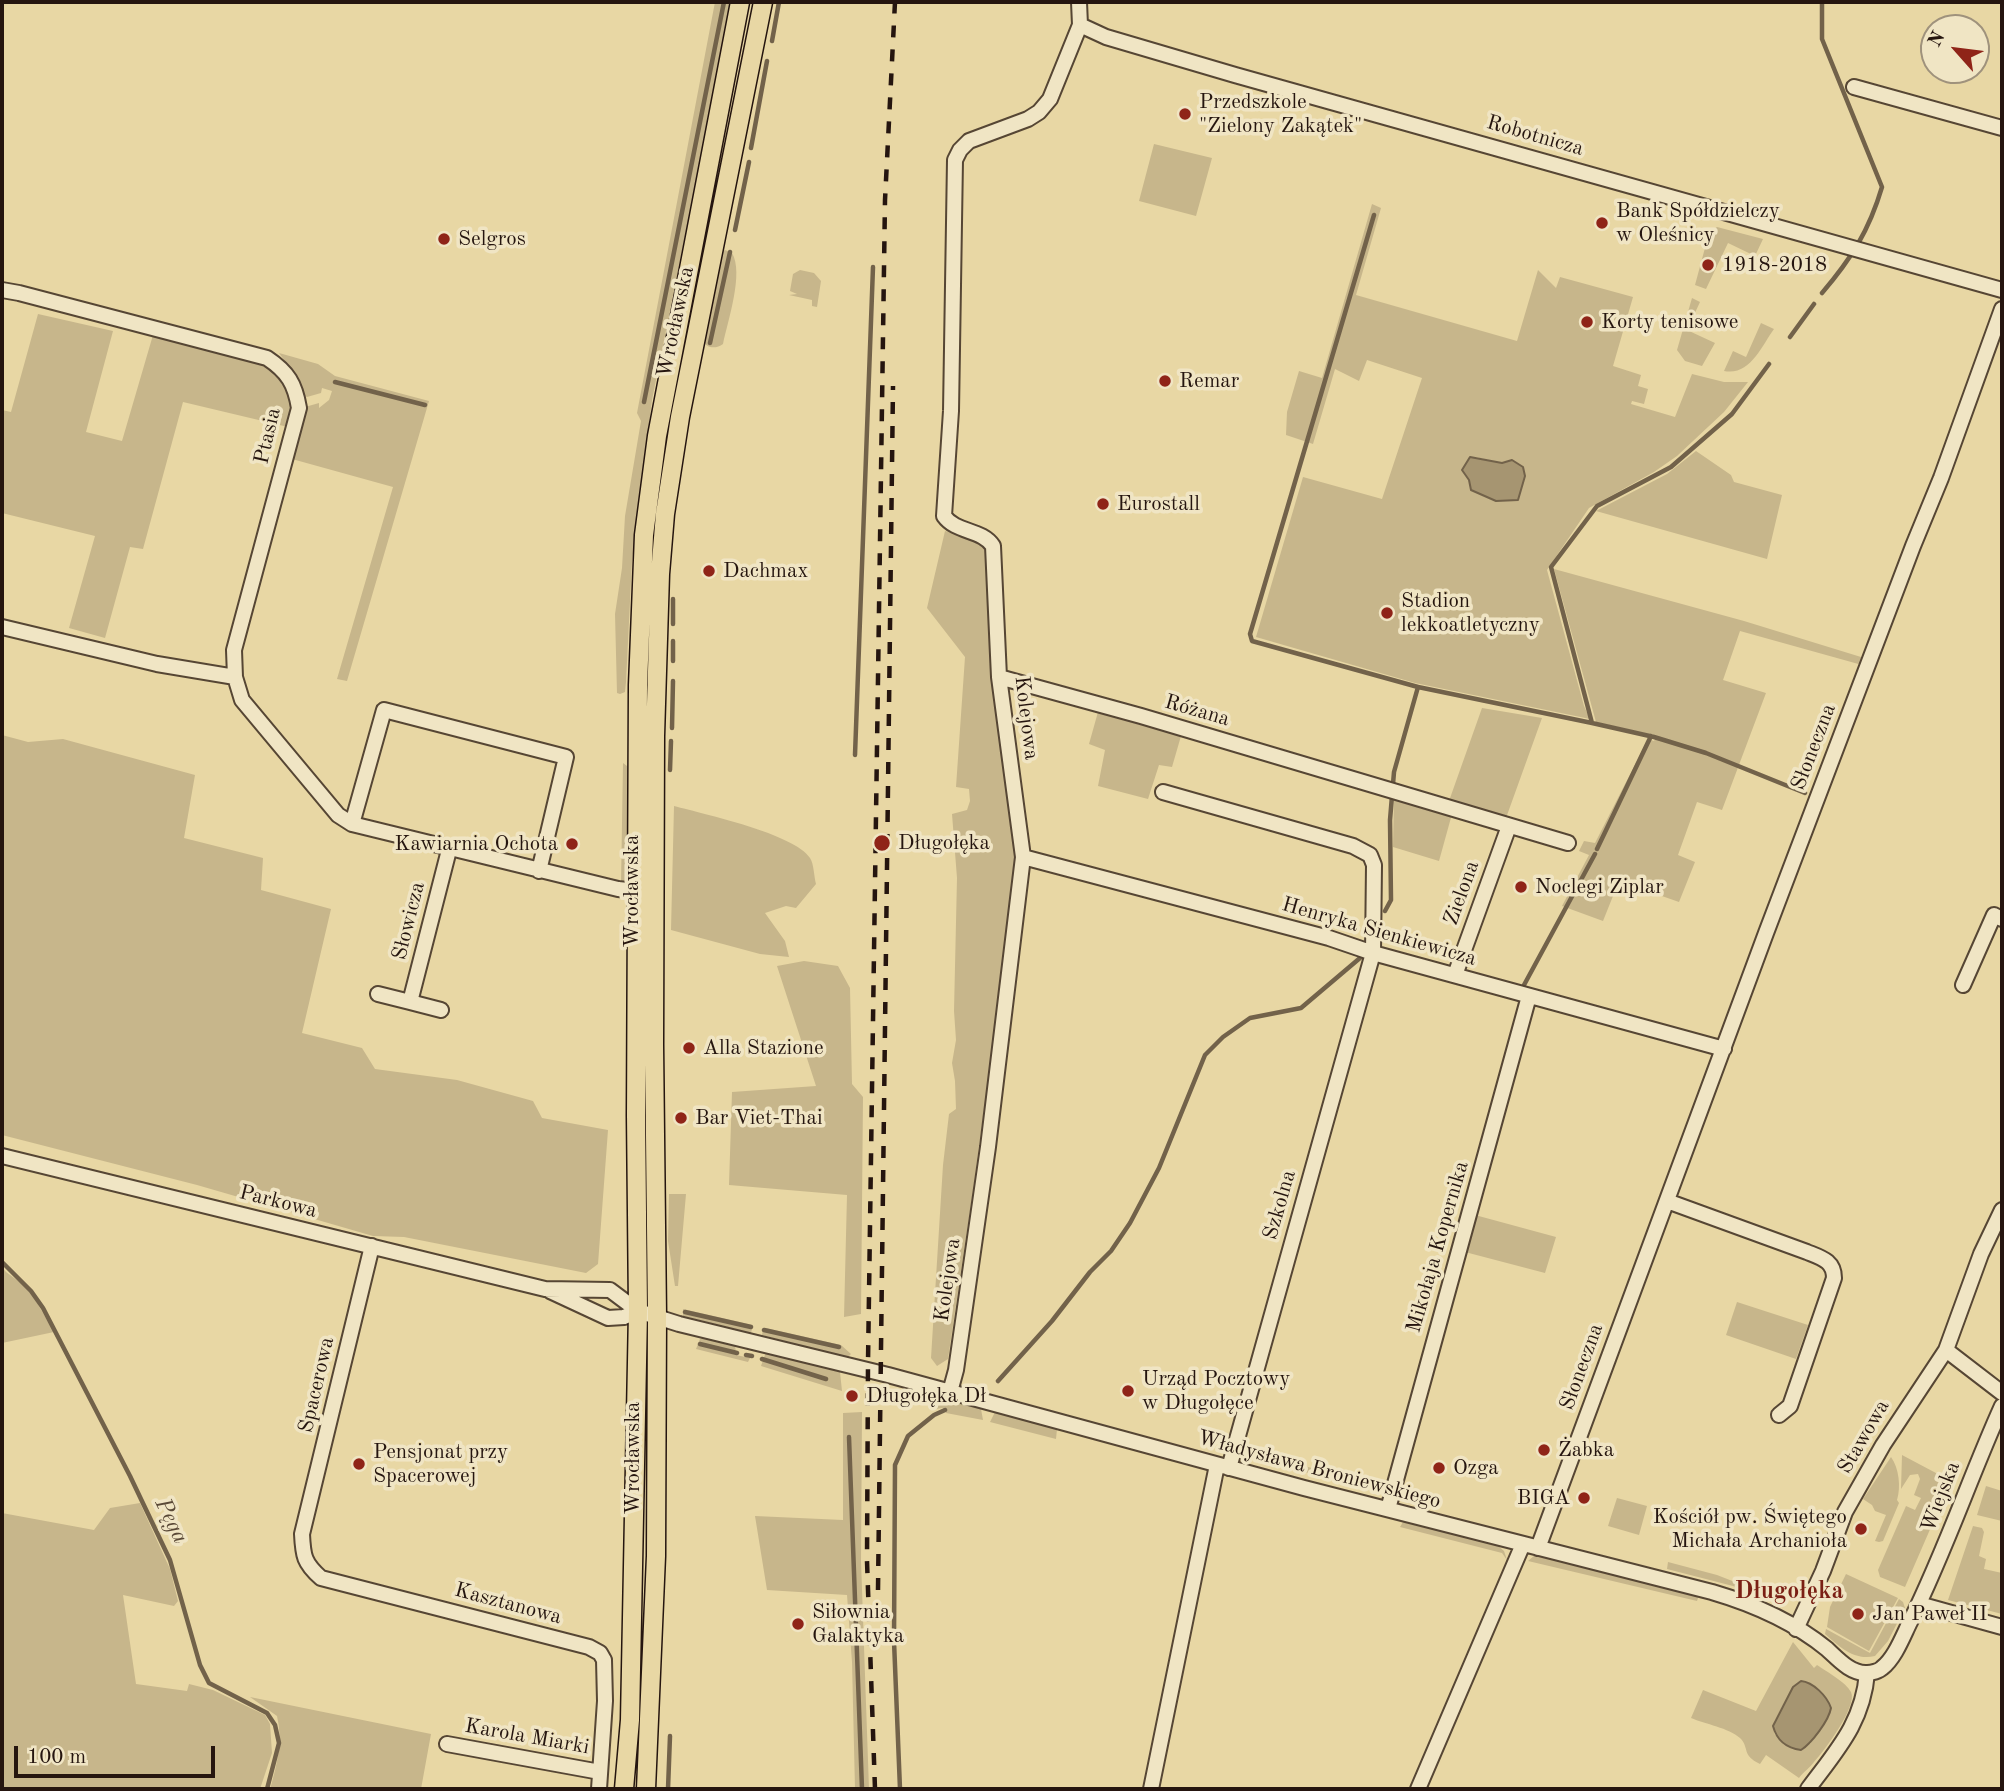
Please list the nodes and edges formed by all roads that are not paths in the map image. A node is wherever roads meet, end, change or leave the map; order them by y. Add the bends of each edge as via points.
1 (740, 2) edge
2 (764, 2) edge
3 (1079, 2) edge
4 (1080, 25) junction
5 (1854, 87) dead end
6 (2002, 128) edge
7 (2, 290) edge
8 (2002, 290) edge
9 (2002, 309) edge
10 (2, 627) edge
11 (235, 677) junction
12 (999, 677) junction
13 (1163, 792) dead end
14 (352, 824) junction
15 (1509, 826) junction
16 (1567, 843) dead end
17 (449, 850) junction
18 (1023, 857) junction
19 (538, 871) junction
20 (637, 891) junction
21 (2002, 919) edge
22 (1373, 953) junction
23 (1455, 975) junction
24 (1963, 985) dead end
25 (378, 994) dead end
26 (1529, 996) junction
27 (410, 1002) junction
28 (441, 1010) dead end
29 (1724, 1049) junction
30 (2, 1156) edge
31 (1667, 1201) junction
32 (2002, 1210) edge
33 (372, 1246) junction
34 (545, 1289) junction
35 (638, 1311) junction
36 (657, 1317) junction
37 (1946, 1350) junction
38 (950, 1392) junction
39 (2002, 1393) edge
40 (2002, 1406) edge
41 (1779, 1415) dead end
42 (1223, 1466) junction
43 (1388, 1509) junction
44 (302, 1534) joint
45 (1523, 1544) junction
46 (1538, 1548) junction
47 (1919, 1604) junction
48 (2002, 1627) edge
49 (1796, 1629) junction
50 (1867, 1673) junction
51 (447, 1744) dead end
52 (600, 1772) junction
53 (599, 1789) edge
54 (624, 1789) edge
55 (646, 1789) edge
56 (1152, 1789) edge
57 (1418, 1789) edge
58 (1808, 1789) edge

1 - 20 main road, Wrocławska via 657,436 644,535
2 - 36 main road, Wrocławska via 681,411 660,574 655,736
3 - 4 street
4 - 8 street, Robotnicza via 1106,37
4 - 12 street, Kolejowa via 1050,99 1039,112 968,141 955,160 951,411 944,516 993,546
5 - 6 street
7 - 11 street, Ptasia via 268,358 290,378 299,408 234,650
9 - 29 street, Słoneczna
10 - 11 street via 156,664
11 - 14 street, Ptasia via 242,700 338,815
12 - 15 street, Różana
12 - 18 street, Kolejowa
13 - 22 street, Szkolna via 1364,850 1374,865
14 - 17 street, Ptasia
14 - 19 street via 384,710 566,757
15 - 16 street
15 - 23 street, Zielona
17 - 19 street, Ptasia
17 - 27 street, Słowicza
18 - 22 street, Henryka Sienkiewicza
18 - 38 street, Kolejowa via 988,1147
19 - 20 street, Ptasia
20 - 35 main road, Wrocławska
21 - 24 street via 1994,915
22 - 23 street, Henryka Sienkiewicza
22 - 42 street, Szkolna
23 - 26 street, Henryka Sienkiewicza
25 - 27 street
26 - 29 street, Henryka Sienkiewicza
26 - 43 street, Mikołaja Kopernika
27 - 28 street
29 - 31 street, Słoneczna
30 - 33 street, Parkowa
31 - 41 street via 1831,1264 1834,1278 1790,1406
31 - 46 street, Słoneczna
32 - 37 street, Stawowa
33 - 34 street, Parkowa
33 - 44 street, Spacerowa
34 - 35 street, Parkowa via 610,1290
34 - 35 street, Parkowa via 608,1318
35 - 36 street, Parkowa
35 - 54 main road, Wrocławska via 630,1720
36 - 38 street, Władysława Broniewskiego
36 - 55 main road, Wrocławska via 656,1556
37 - 39 street
37 - 49 street, Stawowa via 1845,1512
38 - 42 street, Władysława Broniewskiego
40 - 47 street, Wiejska
42 - 43 street, Władysława Broniewskiego
42 - 56 street, Szkolna
43 - 45 street, Władysława Broniewskiego
44 - 52 street, Kasztanowa via 308,1567 321,1578 600,1653 605,1700
45 - 46 street, Władysława Broniewskiego
45 - 57 street
46 - 49 street, Władysława Broniewskiego via 1735,1599
47 - 48 street
47 - 50 street via 1890,1659 1879,1671
49 - 50 street, Władysława Broniewskiego via 1850,1668
50 - 58 street via 1858,1715
51 - 52 street, Karola Miarki
52 - 53 street, Kasztanowa

